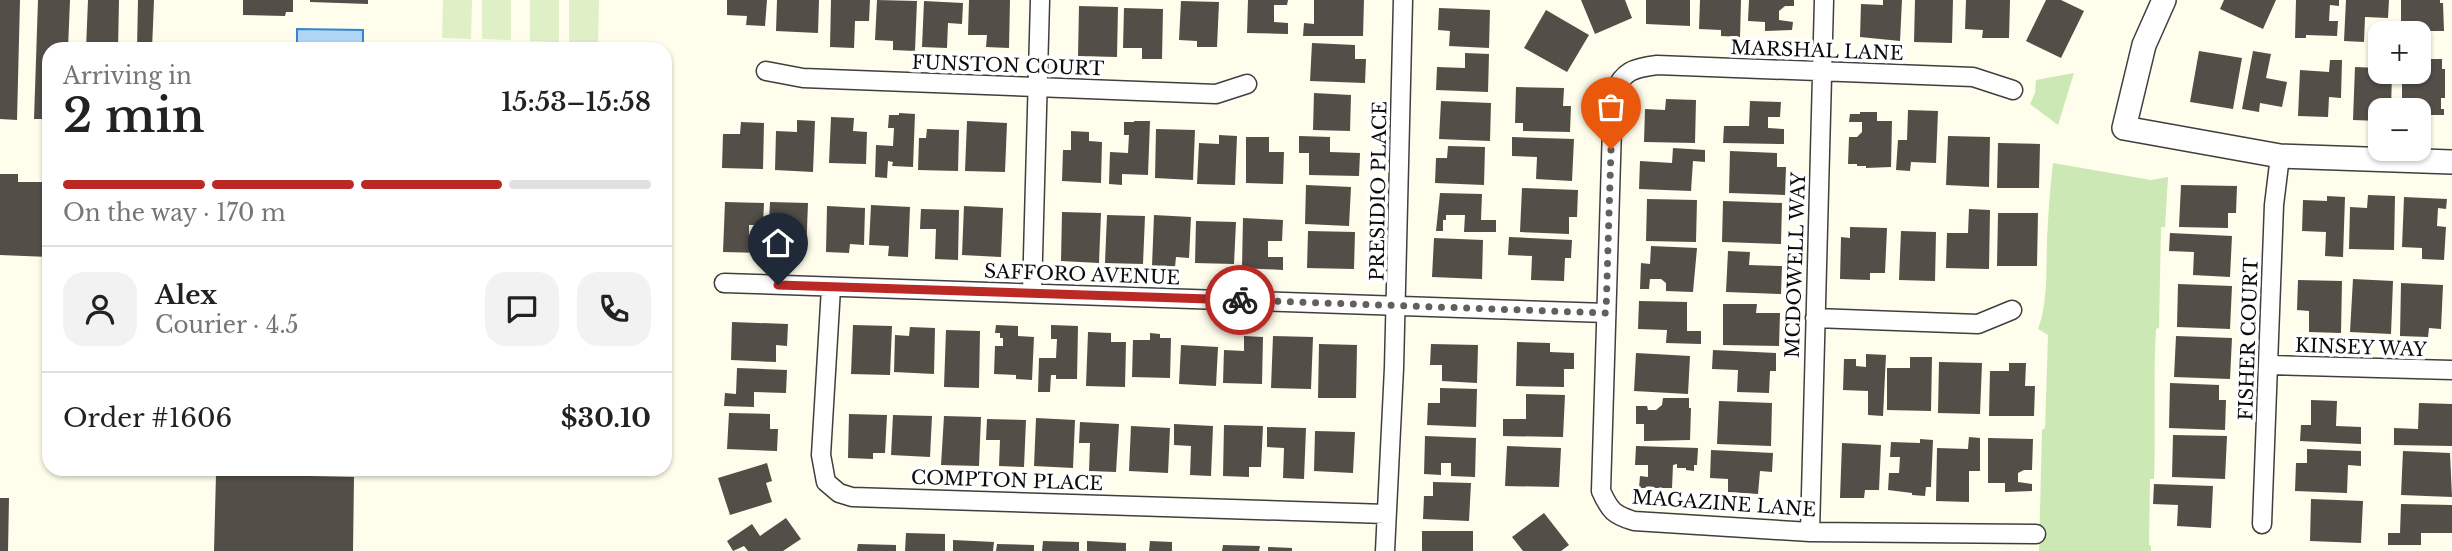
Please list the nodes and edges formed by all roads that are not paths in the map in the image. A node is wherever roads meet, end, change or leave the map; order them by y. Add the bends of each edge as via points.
1 (1040, 0) edge
2 (1403, 0) edge
3 (1824, 0) edge
4 (2164, 0) edge
5 (766, 71) dead end
6 (1822, 72) junction
7 (1620, 77) joint
8 (1247, 84) dead end
9 (1037, 88) junction
10 (2013, 90) dead end
11 (2280, 156) junction
12 (2452, 162) edge
13 (724, 283) dead end
14 (831, 288) junction
15 (1032, 293) junction
16 (1396, 306) junction
17 (2012, 310) dead end
18 (1606, 313) junction
19 (1815, 318) junction
20 (2268, 365) junction
21 (2452, 370) edge
22 (1386, 514) junction
23 (2262, 524) dead end
24 (1810, 531) junction
25 (2036, 534) dead end
26 (1385, 551) edge

1 - 9 street
2 - 16 street, PRESIDIO PLACE
3 - 6 street, MCDOWELL WAY
4 - 11 street via 2144,45 2124,128
5 - 9 street, FUNSTON COURT via 803,78
6 - 7 street, MARSHAL LANE via 1657,65 1638,67
6 - 10 street, MARSHAL LANE via 1973,77
6 - 19 street, MCDOWELL WAY
7 - 18 street, MAGAZINE LANE via 1613,94
8 - 9 street, FUNSTON COURT via 1216,94
9 - 15 street
11 - 12 street
11 - 20 street, FISHER COURT
13 - 14 street, SAFFORO AVENUE
14 - 15 street, SAFFORO AVENUE
14 - 22 street, COMPTON PLACE via 821,455 826,482 839,493
15 - 16 street, SAFFORO AVENUE
16 - 18 street, SAFFORO AVENUE
16 - 22 street, PRESIDIO PLACE
17 - 19 street via 1978,324
18 - 24 street, MAGAZINE LANE via 1601,491 1612,511 1634,521
19 - 24 street, MCDOWELL WAY
20 - 21 street, KINSEY WAY
20 - 23 street, FISHER COURT
22 - 26 street, PRESIDIO PLACE
24 - 25 street, MAGAZINE LANE

